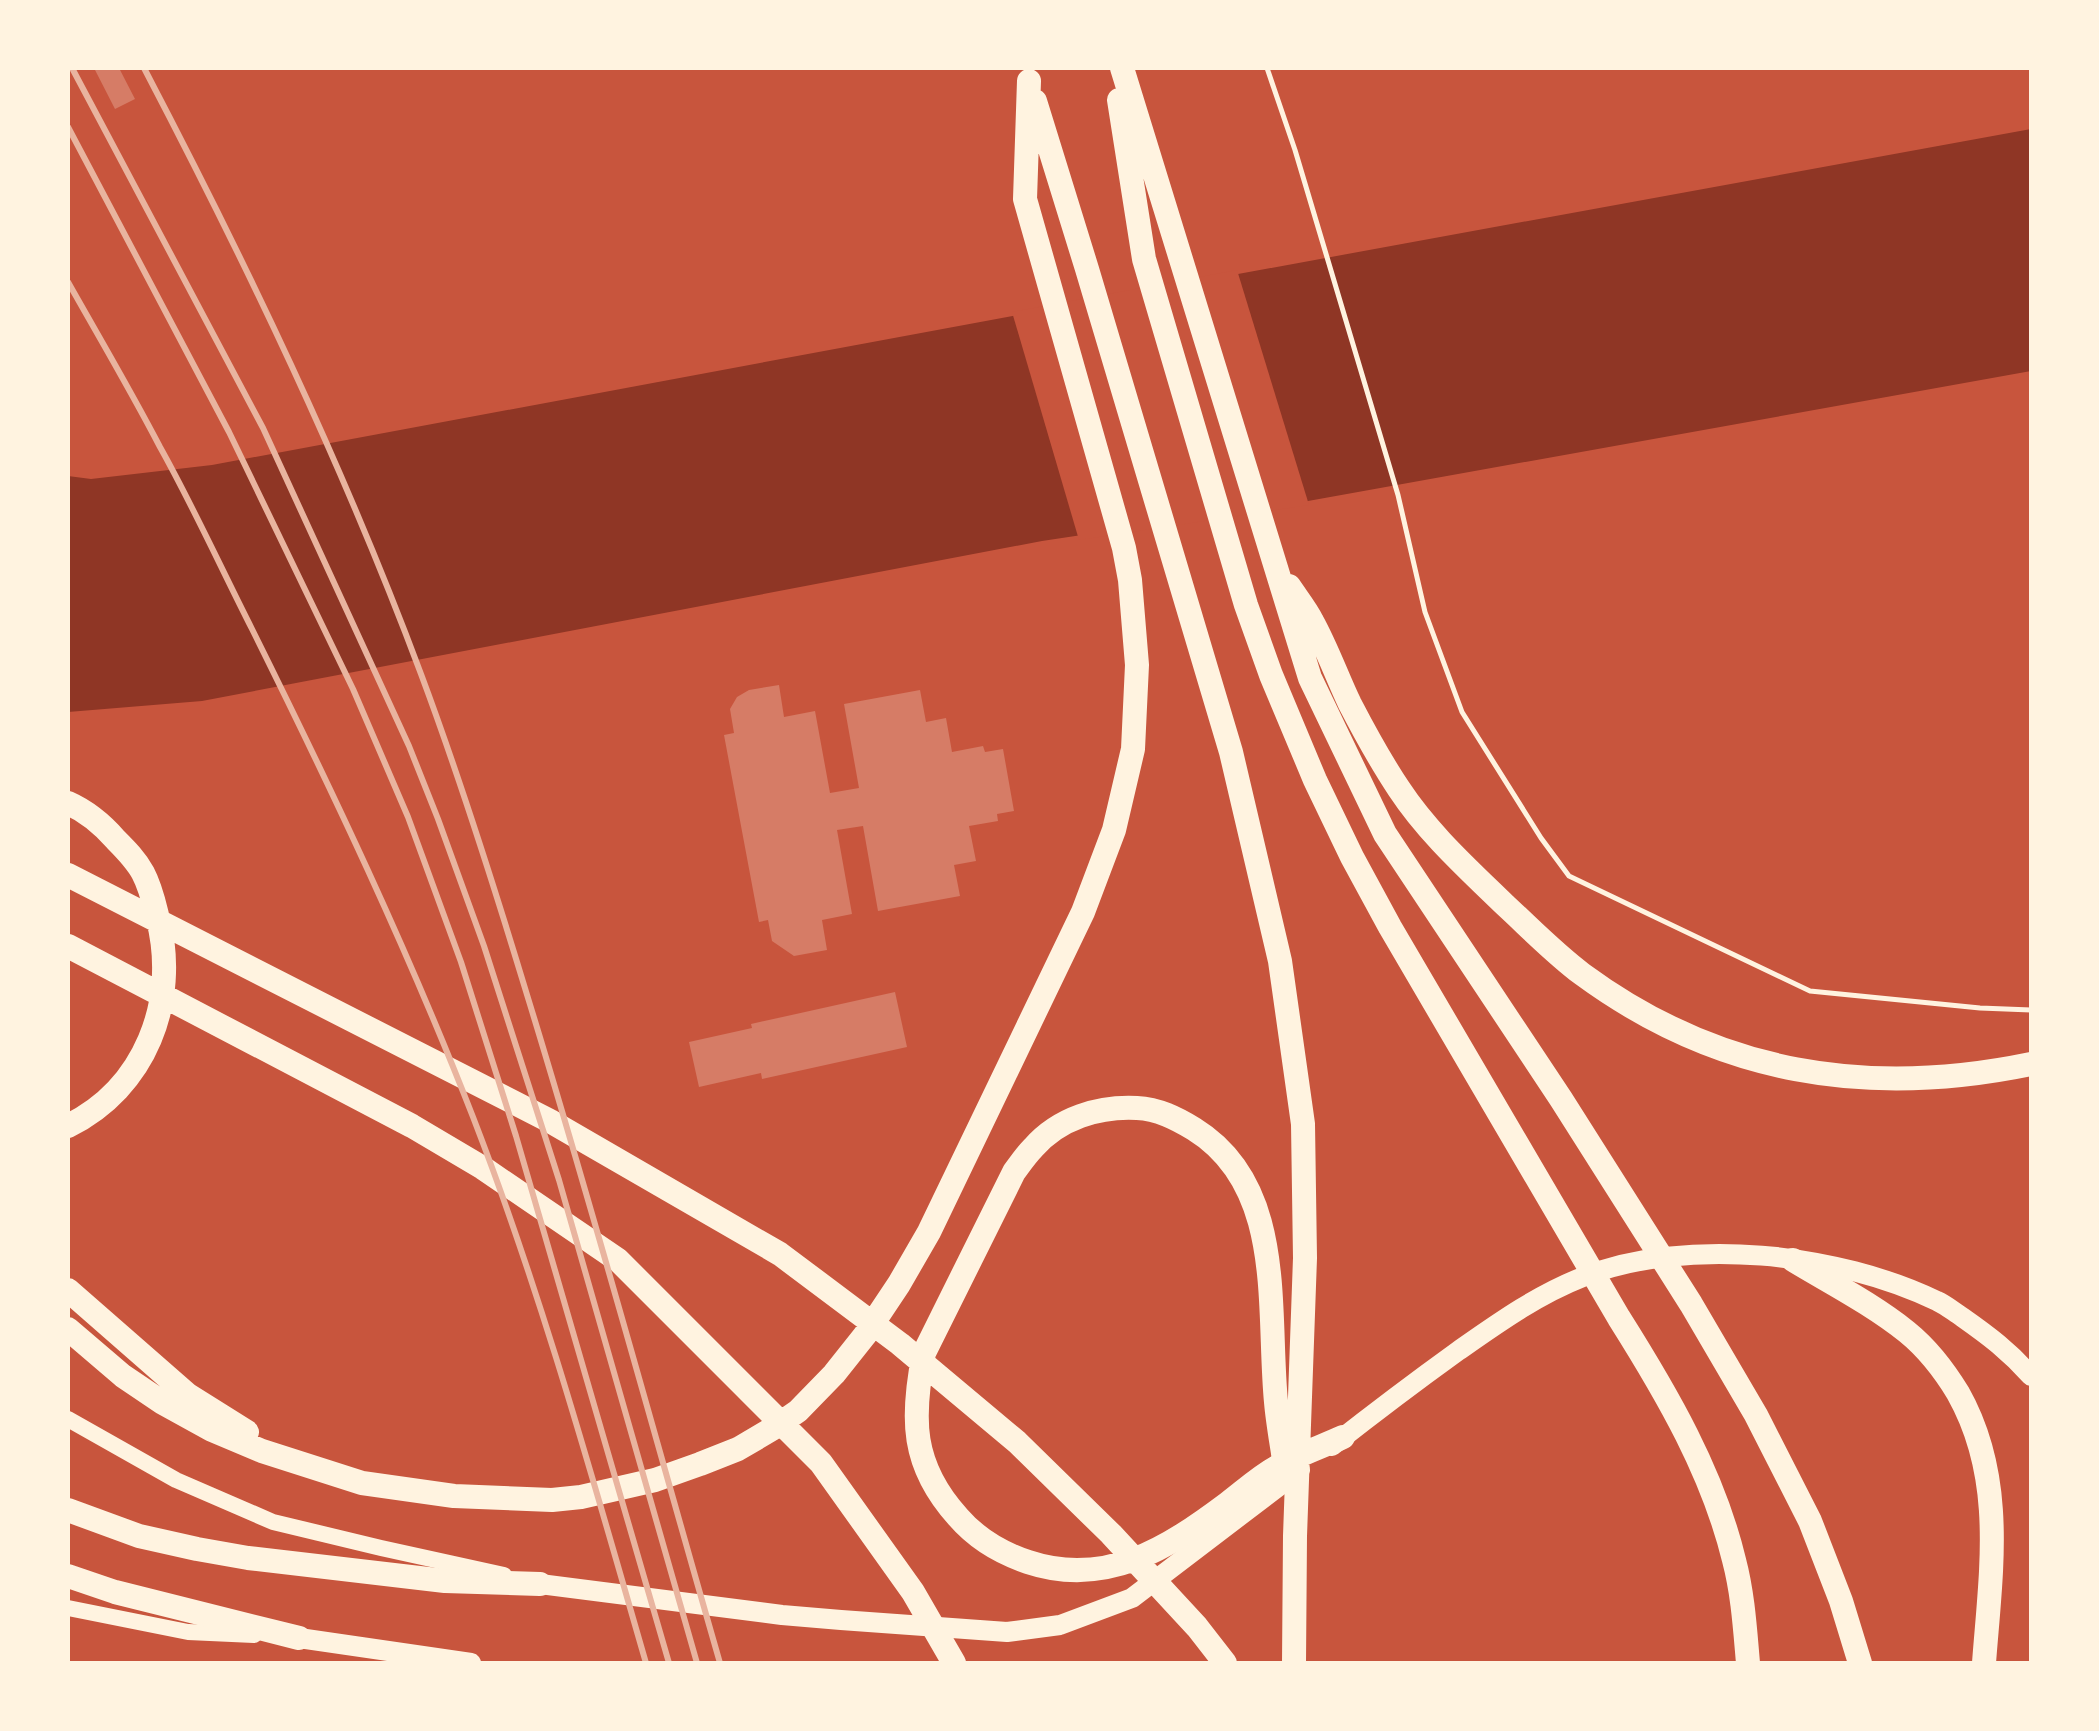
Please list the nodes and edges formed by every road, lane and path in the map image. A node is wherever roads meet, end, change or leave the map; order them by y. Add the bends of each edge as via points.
1 (1114, 68) edge
2 (1122, 68) edge
3 (1267, 68) edge
4 (1027, 75) edge
5 (1274, 564) junction
6 (68, 803) edge
7 (68, 875) edge
8 (68, 946) edge
9 (2031, 1010) edge
10 (2031, 1064) edge
11 (68, 1126) edge
12 (1785, 1258) junction
13 (68, 1290) edge
14 (68, 1329) edge
15 (2031, 1376) edge
16 (71, 1421) edge
17 (1343, 1437) joint
18 (314, 1467) junction
19 (68, 1510) edge
20 (1208, 1530) junction
21 (1295, 1536) junction
22 (68, 1576) edge
23 (552, 1585) junction
24 (68, 1608) edge
25 (299, 1638) junction
26 (471, 1663) edge
27 (954, 1663) edge
28 (1225, 1663) edge
29 (1294, 1663) edge
30 (1748, 1663) edge
31 (1860, 1663) edge
32 (1984, 1663) edge

1 - 30 highway via 1144,259 1271,675 1315,780 1390,927 1690,1442 1734,1560
2 - 5 highway
3 - 9 path via 1398,495 1425,612 1462,712 1569,876 1810,991
4 - 18 highway via 1025,199 1130,580 1137,665 1133,749 1114,830 1083,912 929,1232 865,1335 834,1374 798,1411 738,1449 655,1480 581,1497 536,1499 454,1496 362,1483
4 - 21 highway via 1231,752 1286,993 1303,1124 1305,1258
5 - 10 highway via 1312,621 1350,705 1398,788 1430,830 1540,938 1618,998 1675,1031 1724,1051 1806,1072 1887,1079
5 - 31 highway via 1310,678 1385,834 1585,1137 1756,1415 1810,1521
6 - 11 highway via 108,831 143,873 160,926 164,972 158,1018 140,1059 114,1094
7 - 28 highway via 550,1121 780,1254 900,1344 1017,1442 1111,1534
8 - 27 highway via 412,1126 618,1260 821,1463 913,1592
12 - 15 main road via 1859,1272 1939,1302 2009,1352
12 - 17 main road via 1749,1253 1666,1257 1583,1276 1483,1333
12 - 32 highway via 1909,1334 1932,1356 1968,1411 1989,1482 1993,1528
13 - 18 highway via 188,1395
14 - 18 highway via 163,1403 212,1430
16 - 23 main road via 176,1480 273,1522
17 - 20 highway via 1276,1467
19 - 23 highway via 139,1536 248,1558 445,1581
20 - 21 highway via 1129,1563 1046,1568 994,1548 968,1528 931,1481 921,1451 915,1417 918,1385 936,1325 1014,1172 1053,1129 1091,1112 1141,1108 1166,1114 1210,1138 1246,1184 1268,1257 1276,1403
20 - 23 main road via 1132,1598 1060,1625 1007,1632 782,1615
21 - 29 highway
22 - 25 highway
24 - 25 main road via 188,1632
25 - 26 main road

